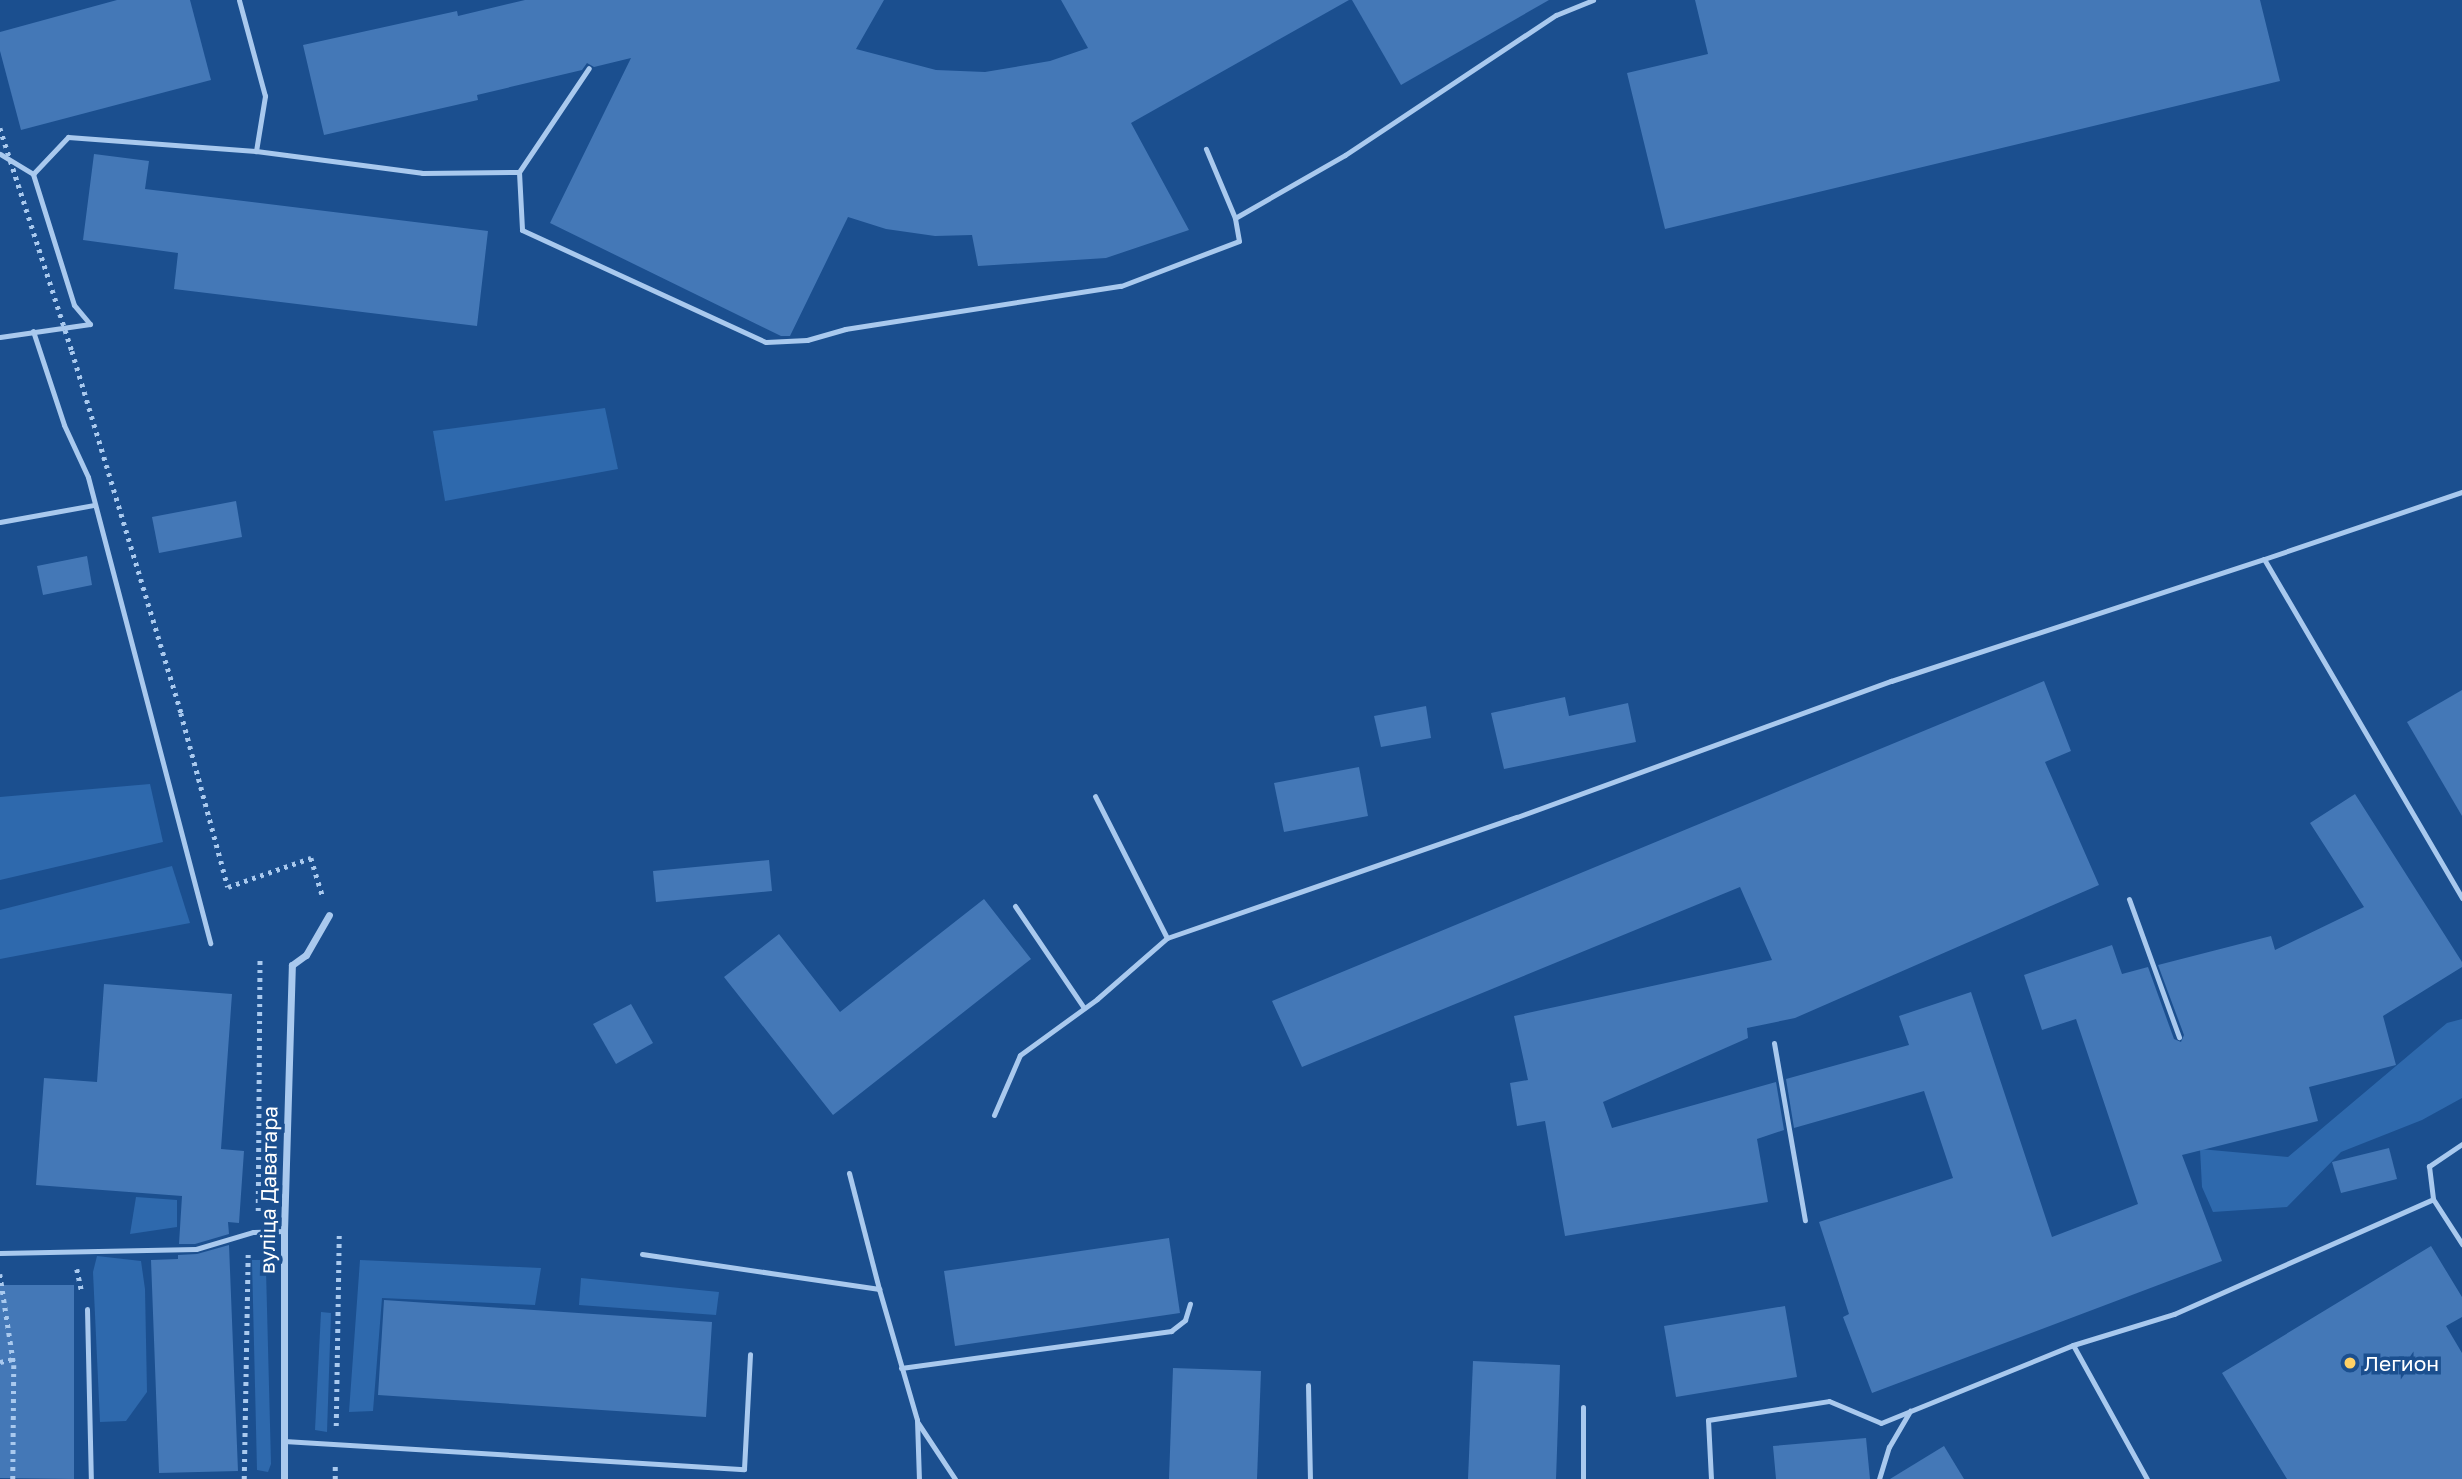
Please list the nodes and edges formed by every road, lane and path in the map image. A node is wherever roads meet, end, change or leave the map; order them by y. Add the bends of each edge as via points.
1 (239, 0) edge
2 (1593, 0) edge
3 (589, 68) dead end
4 (0, 128) edge
5 (1206, 149) dead end
6 (256, 151) junction
7 (0, 154) edge
8 (519, 173) junction
9 (33, 174) junction
10 (1235, 218) junction
11 (33, 331) junction
12 (0, 337) edge
13 (2462, 492) edge
14 (94, 505) junction
15 (0, 522) edge
16 (2264, 559) junction
17 (1095, 796) dead end
18 (2462, 898) edge
19 (2129, 899) dead end
20 (1015, 906) dead end
21 (329, 915) joint
22 (1167, 938) junction
23 (210, 943) dead end
24 (1084, 1009) junction
25 (2179, 1038) dead end
26 (1774, 1044) dead end
27 (994, 1115) dead end
28 (2462, 1144) edge
29 (849, 1172) dead end
30 (2433, 1199) junction
31 (1805, 1220) dead end
32 (284, 1231) junction
33 (339, 1235) dead end
34 (2462, 1244) edge
35 (74, 1252) junction
36 (0, 1253) edge
37 (642, 1254) dead end
38 (0, 1274) edge
39 (879, 1289) junction
40 (1190, 1304) dead end
41 (87, 1309) joint
42 (2073, 1345) junction
43 (750, 1354) dead end
44 (13, 1359) junction
45 (0, 1362) edge
46 (901, 1368) junction
47 (1308, 1385) dead end
48 (1583, 1407) dead end
49 (1910, 1412) junction
50 (917, 1420) junction
51 (284, 1441) junction
52 (336, 1444) junction
53 (744, 1469) junction
54 (13, 1479) edge
55 (91, 1479) edge
56 (284, 1479) edge
57 (335, 1479) edge
58 (744, 1479) edge
59 (919, 1479) edge
60 (956, 1479) edge
61 (1310, 1479) edge
62 (1583, 1479) edge
63 (1711, 1479) edge
64 (1879, 1479) edge
65 (2147, 1479) edge

1 - 6 lane via 265,96
2 - 10 lane via 1556,15 1345,155
3 - 8 lane
4 - 21 path, bridge via 177,700 228,887 311,859
5 - 10 lane
6 - 8 lane via 422,173
6 - 9 lane via 68,137
7 - 9 lane
8 - 10 lane via 522,230 766,342 807,340 845,329 1121,286 1238,241
9 - 11 lane via 74,305 90,324
11 - 12 lane
11 - 14 lane
13 - 16 lane
14 - 15 lane
14 - 23 lane
16 - 18 lane
16 - 22 lane via 1891,681
17 - 22 lane
19 - 25 lane
20 - 24 lane
21 - 32 street, вуліца Даватара via 306,955 292,965
22 - 24 lane
24 - 27 lane via 1020,1055
26 - 31 lane
28 - 30 lane via 2429,1166
29 - 39 lane
30 - 34 lane
30 - 42 lane via 2174,1314
32 - 35 lane via 253,1232 196,1249
32 - 51 street, вуліца Даватара
33 - 52 path
35 - 36 lane
35 - 41 path
37 - 39 lane
38 - 44 path
39 - 46 lane
40 - 46 lane via 1185,1320 1171,1331
41 - 55 lane
42 - 49 lane
42 - 65 lane
43 - 53 lane
44 - 45 path
44 - 54 path
46 - 50 lane
47 - 61 lane
48 - 62 lane
49 - 63 lane via 1881,1423 1829,1401 1708,1420
49 - 64 lane via 1889,1447
50 - 59 lane
50 - 60 lane
51 - 52 lane
51 - 56 street, вуліца Даватара
52 - 53 lane
52 - 57 path
53 - 58 lane

